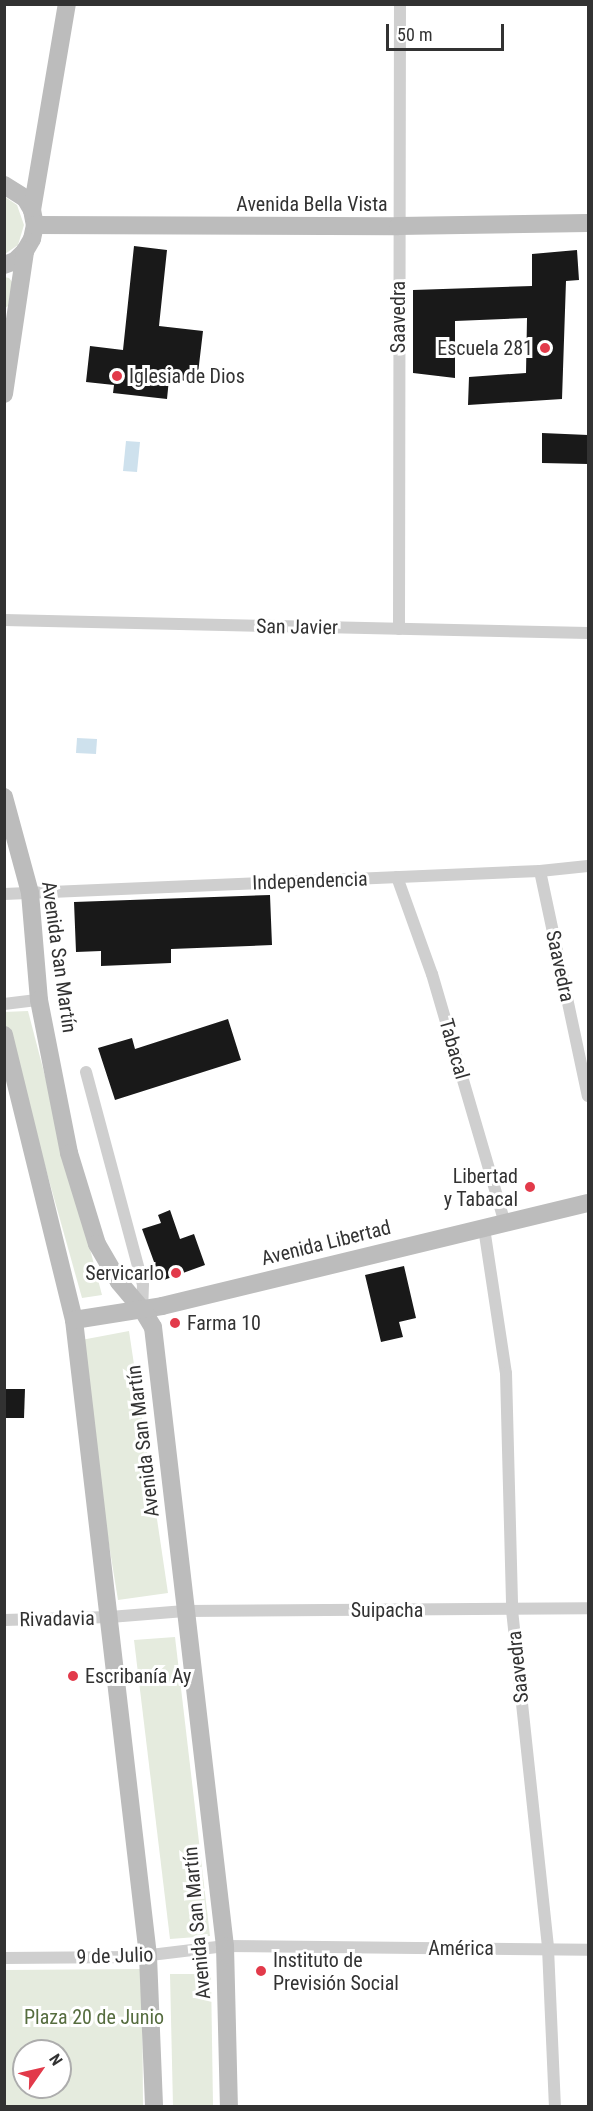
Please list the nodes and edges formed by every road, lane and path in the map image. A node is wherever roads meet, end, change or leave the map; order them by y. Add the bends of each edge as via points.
1 (67, 4) edge
2 (400, 4) edge
3 (4, 185) edge
4 (33, 218) junction
5 (588, 223) edge
6 (398, 226) junction
7 (25, 251) junction
8 (4, 265) edge
9 (4, 394) edge
10 (4, 620) edge
11 (399, 629) junction
12 (588, 633) edge
13 (4, 797) edge
14 (588, 866) edge
15 (540, 871) junction
16 (397, 877) junction
17 (30, 893) junction
18 (4, 894) edge
19 (39, 1000) junction
20 (4, 1004) edge
21 (4, 1035) edge
22 (86, 1072) dead end
23 (588, 1096) edge
24 (588, 1203) edge
25 (505, 1223) junction
26 (484, 1228) junction
27 (142, 1309) junction
28 (74, 1320) junction
29 (588, 1608) edge
30 (512, 1610) junction
31 (185, 1611) junction
32 (110, 1617) junction
33 (4, 1620) edge
34 (225, 1946) junction
35 (548, 1948) junction
36 (588, 1950) edge
37 (148, 1956) junction
38 (4, 1958) edge
39 (154, 2106) edge
40 (229, 2106) edge
41 (555, 2106) edge

1 - 4 main road
2 - 6 street, Saavedra
3 - 4 main road via 24,198
4 - 6 main road, Avenida Bella Vista
4 - 7 main road via 32,239
5 - 6 main road, Avenida Bella Vista
6 - 11 street, Saavedra
7 - 8 main road
7 - 9 main road
10 - 11 street, San Javier
11 - 12 street, San Javier
13 - 17 main road, Avenida San Martín
14 - 15 street, Independencia
15 - 16 street, Independencia
15 - 23 street, Saavedra
16 - 17 street, Independencia
16 - 25 street, Tabacal via 432,974
17 - 18 street, Independencia
17 - 19 main road, Avenida San Martín
19 - 20 street
19 - 27 main road, Avenida San Martín via 69,1153 97,1245 119,1282
21 - 28 main road
22 - 27 street via 143,1284
24 - 25 main road, Avenida Libertad
25 - 26 main road, Avenida Libertad
26 - 27 main road, Avenida Libertad
26 - 30 street, Saavedra via 506,1373
27 - 28 main road, Avenida Libertad
27 - 31 main road, Avenida San Martín via 153,1327
28 - 32 main road
29 - 30 street, Suipacha
30 - 31 street, Suipacha
30 - 35 street, Saavedra
31 - 32 street, Suipacha
31 - 34 main road, Avenida San Martín
32 - 33 street, Rivadavia
32 - 37 main road
34 - 35 street, América
34 - 37 street, 9 de Julio
34 - 40 main road, Avenida San Martín
35 - 36 street, América
35 - 41 street, Saavedra
37 - 38 street, 9 de Julio
37 - 39 main road

